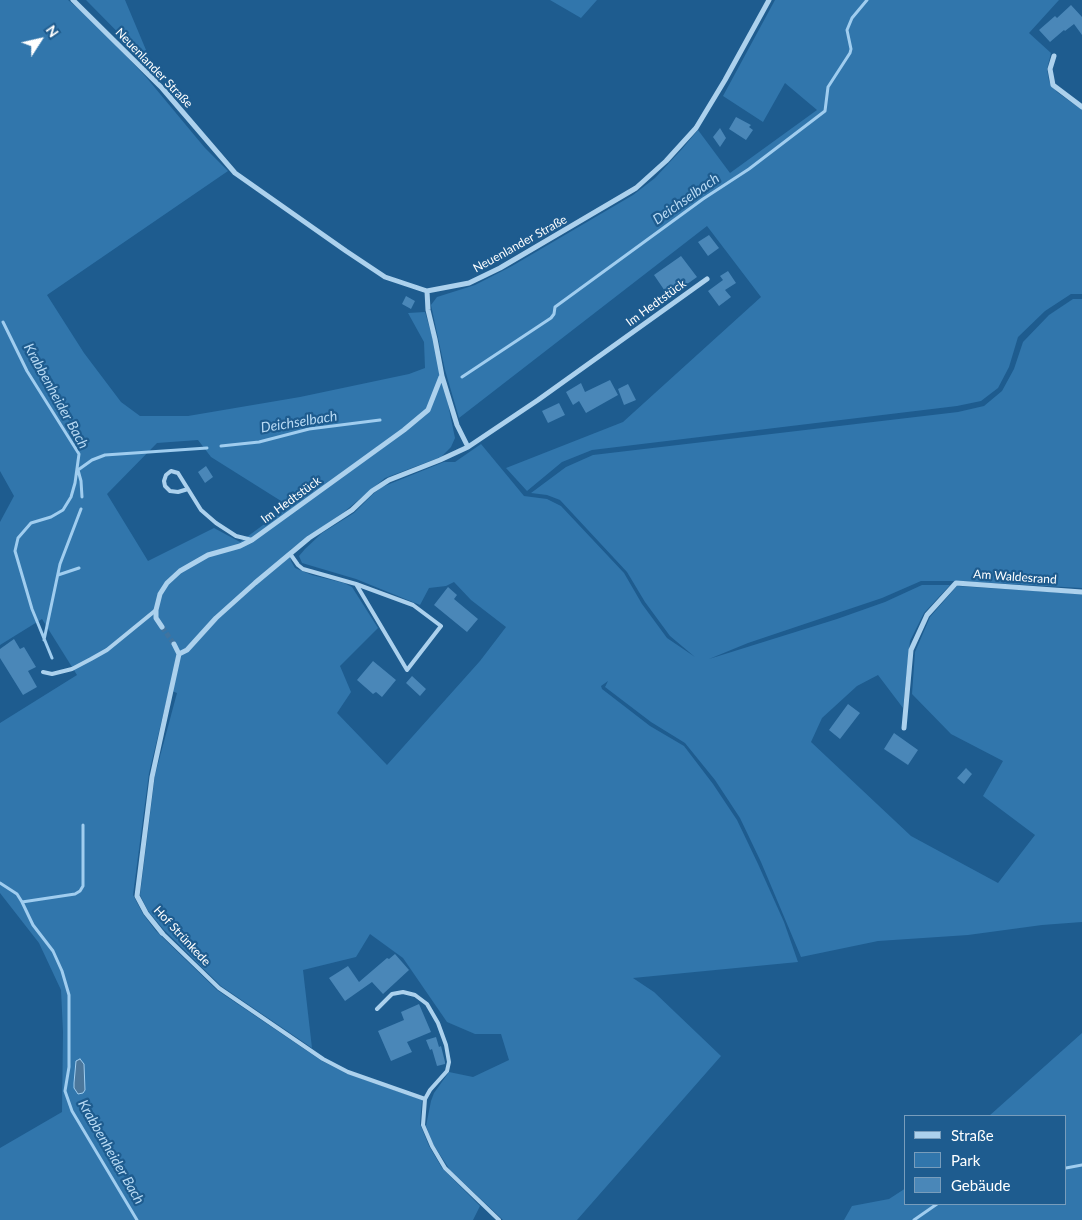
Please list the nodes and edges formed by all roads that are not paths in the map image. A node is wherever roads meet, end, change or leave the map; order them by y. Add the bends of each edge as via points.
1 (73, 0) edge
2 (769, 0) edge
3 (1054, 56) dead end
4 (1082, 107) edge
5 (707, 278) dead end
6 (427, 291) junction
7 (442, 376) junction
8 (468, 447) junction
9 (188, 489) junction
10 (252, 540) junction
11 (291, 555) junction
12 (356, 584) junction
13 (1082, 592) edge
14 (156, 610) junction
15 (162, 627) tunnel mouth
16 (174, 644) tunnel mouth
17 (179, 654) junction
18 (43, 672) dead end
19 (904, 728) dead end
20 (162, 933) joint
21 (376, 1009) dead end
22 (425, 1099) junction
23 (499, 1220) edge

1 - 6 street, Neuenlander Straße via 162,88 235,173 385,277
2 - 6 street, Neuenlander Straße via 696,128 636,188 500,268 469,283
3 - 4 street via 1050,69 1054,85
5 - 8 street, Im Hedtstück
6 - 7 street
7 - 8 street via 457,426
7 - 10 street, Im Hedtstück via 428,410
8 - 11 street, Im Hedtstück via 372,490 352,510 309,538
9 - 9 lane via 178,473 171,471 166,474 165,486 170,491
9 - 10 lane via 201,510 216,523 236,536
10 - 14 street, Im Hedtstück via 208,555 180,570 164,588
11 - 12 lane via 303,569
11 - 17 street, Im Hedtstück via 255,583 187,650
12 - 12 lane via 413,605 441,626 407,670
13 - 19 street, Am Waldesrand via 956,583 927,615 911,650
14 - 15 street via 156,618
14 - 18 lane via 91,659 72,669 52,674
16 - 17 street
17 - 20 street, Hof Strünkede via 152,777 137,896
20 - 22 lane, Hof Strünkede via 219,988 323,1059 348,1072
21 - 22 lane via 392,994 403,992 427,1004 438,1023 449,1062 447,1071
22 - 23 lane via 423,1125 445,1168

